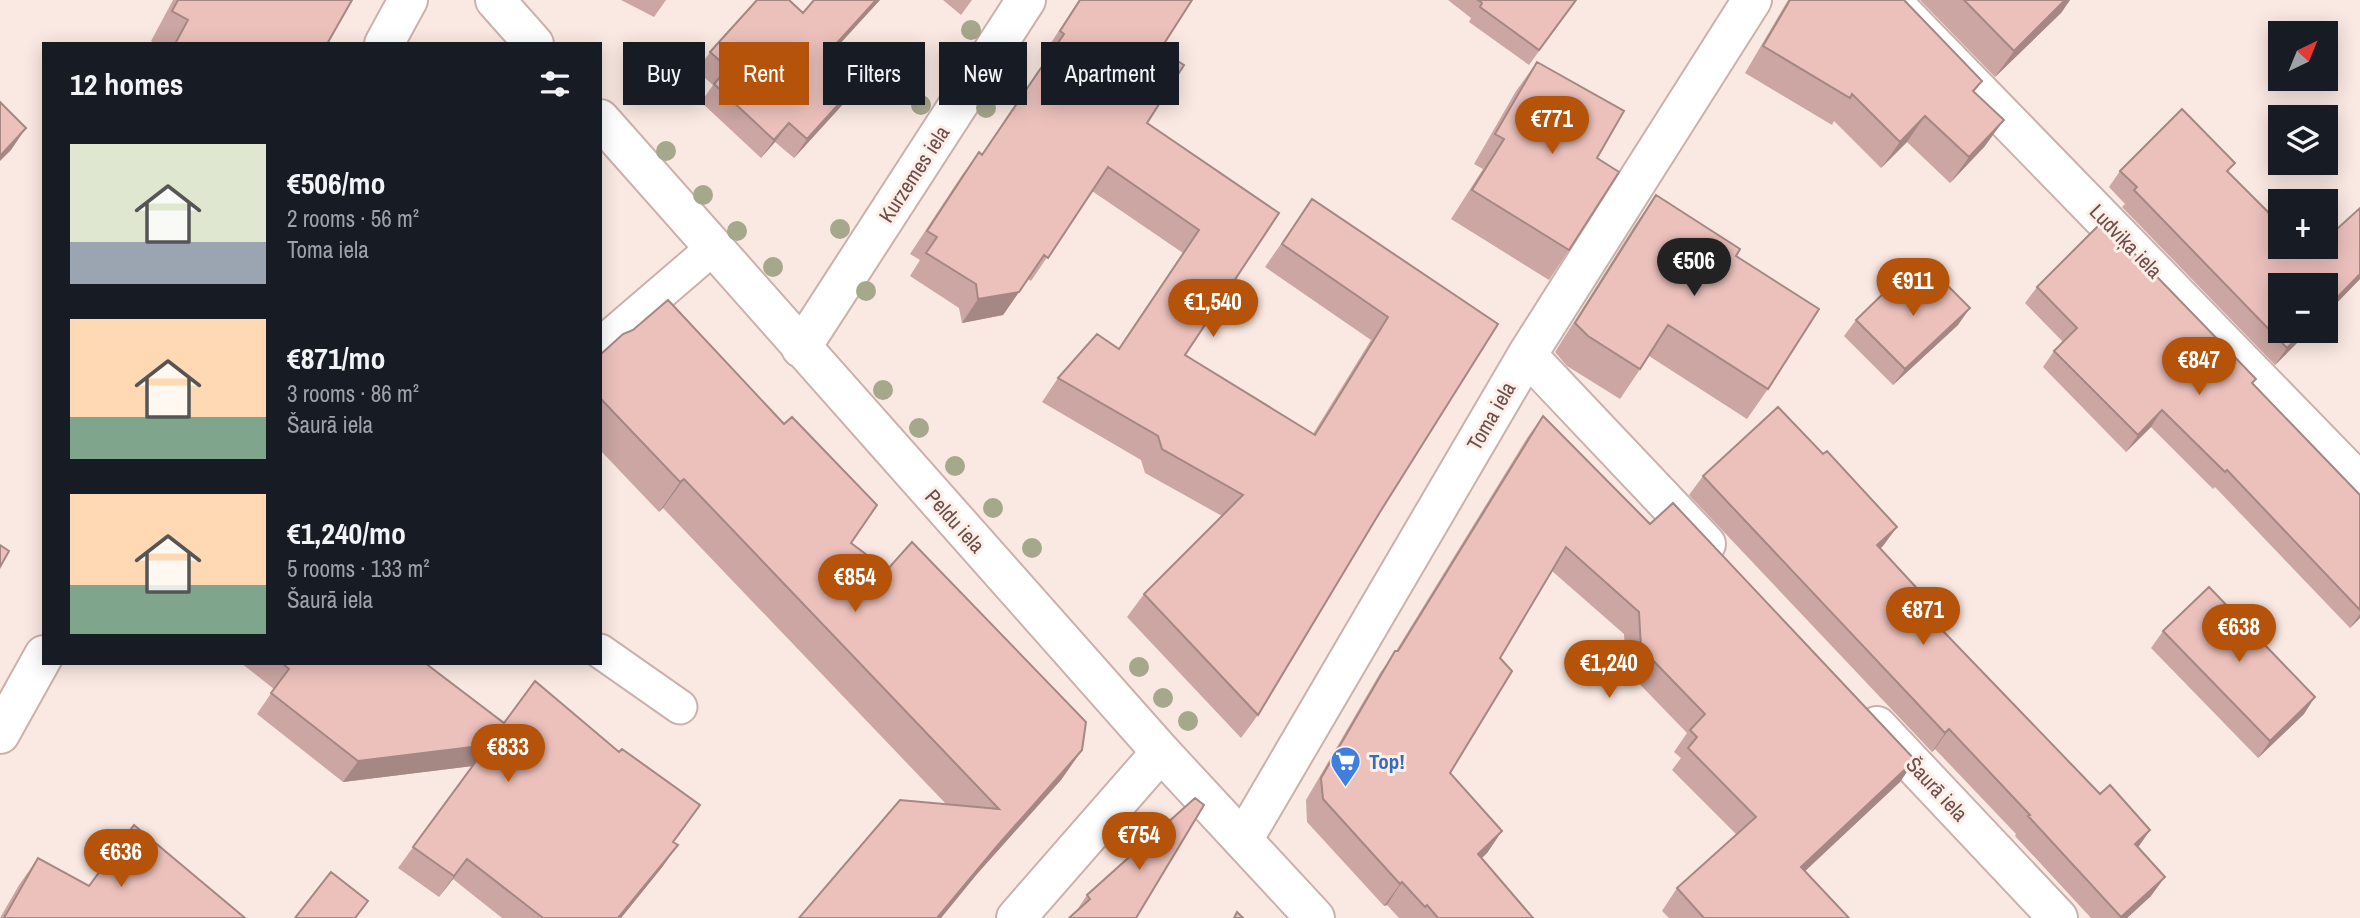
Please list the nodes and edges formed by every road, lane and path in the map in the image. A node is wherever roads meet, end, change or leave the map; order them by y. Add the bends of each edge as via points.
1 (408, 0) edge
2 (495, 0) edge
3 (1026, 0) edge
4 (1752, 0) edge
5 (1890, 0) edge
6 (385, 42) edge
7 (532, 42) edge
8 (602, 121) edge
9 (713, 248) junction
10 (602, 343) edge
11 (801, 348) junction
12 (1527, 355) junction
13 (2360, 483) edge
14 (1726, 566) edge
15 (602, 653) edge
16 (42, 659) edge
17 (1849, 697) edge
18 (680, 707) dead end
19 (0, 734) edge
20 (1161, 752) junction
21 (1243, 840) junction
22 (1016, 918) edge
23 (1315, 918) edge
24 (2058, 918) edge

1 - 6 street
2 - 7 street
3 - 11 street, Kurzemes iela
4 - 12 street, Toma iela
5 - 13 street, Ludviķa iela
8 - 9 street, Peldu iela
9 - 10 lane
9 - 11 street, Peldu iela
11 - 20 street, Peldu iela
12 - 14 street
12 - 21 street, Toma iela
15 - 18 lane
16 - 19 street
17 - 24 street, Šaurā iela
20 - 21 street, Peldu iela
20 - 22 street
21 - 23 street, Peldu iela

